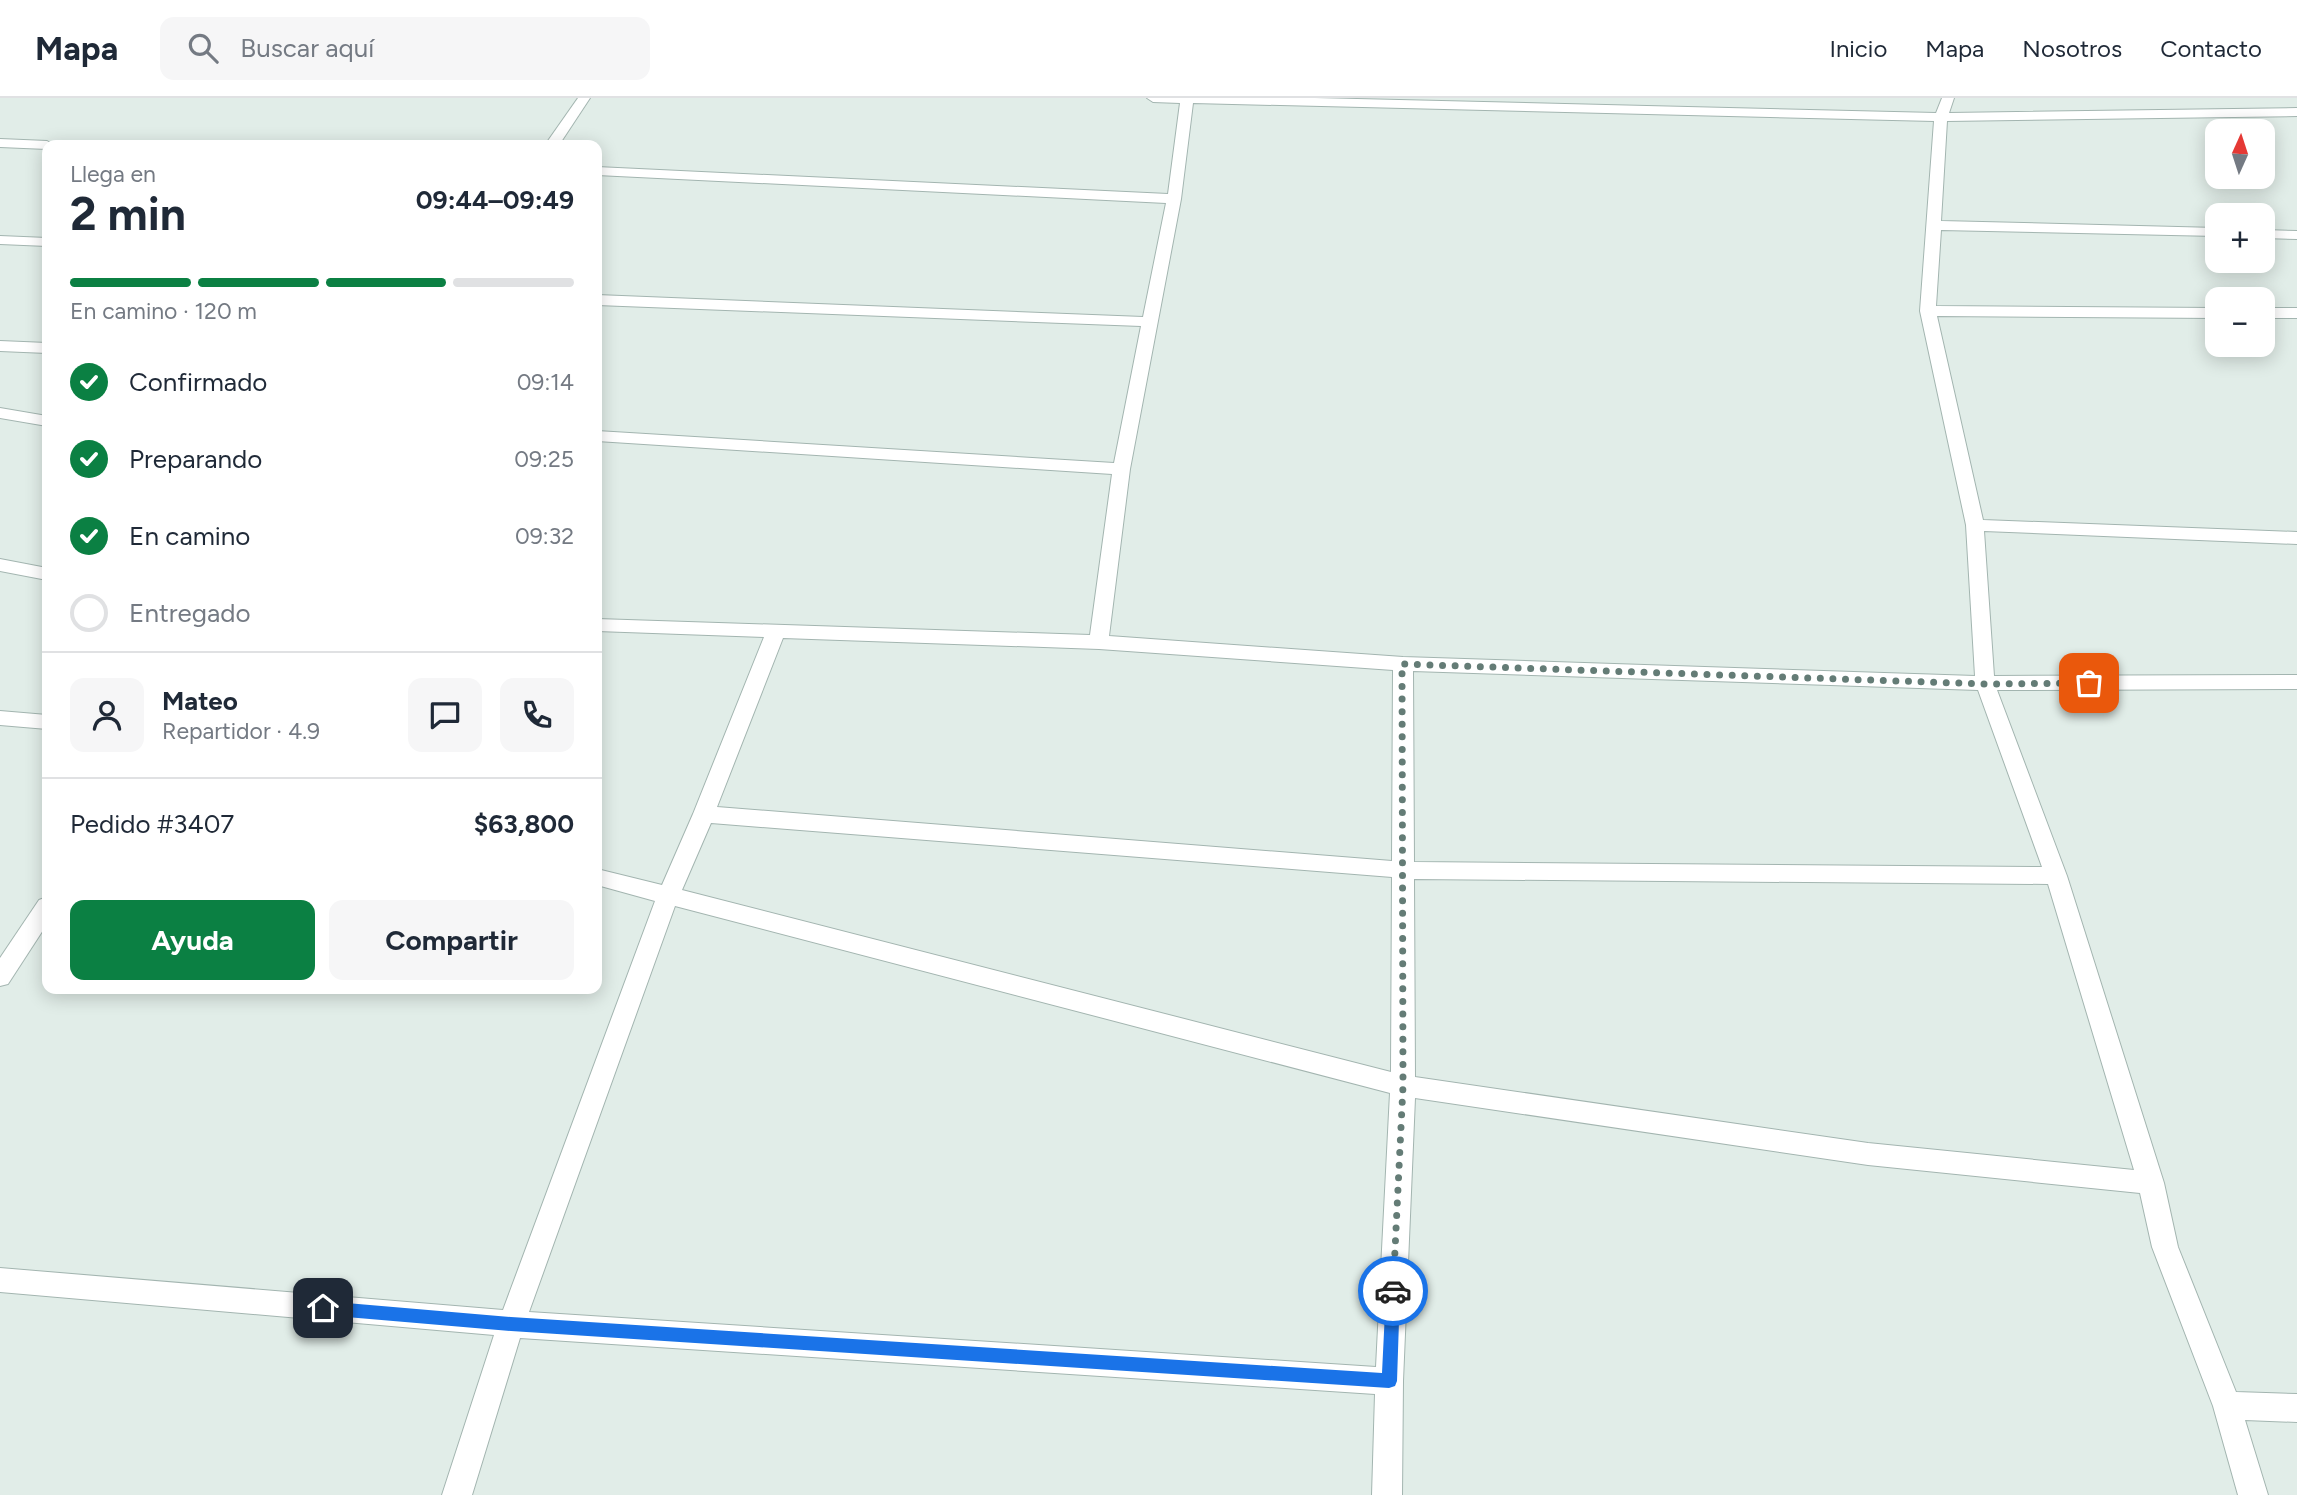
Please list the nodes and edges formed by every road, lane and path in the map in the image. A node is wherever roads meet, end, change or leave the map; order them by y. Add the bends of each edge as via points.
1 (584, 98) edge
2 (1153, 98) edge
3 (1187, 98) edge
4 (1948, 98) edge
5 (2293, 98) edge
6 (2297, 102) edge
7 (2297, 113) edge
8 (1941, 117) junction
9 (555, 140) edge
10 (0, 143) edge
11 (42, 145) edge
12 (602, 171) edge
13 (1174, 199) junction
14 (1933, 225) junction
15 (2205, 232) edge
16 (2275, 234) edge
17 (2297, 235) edge
18 (0, 240) edge
19 (42, 242) edge
20 (602, 300) edge
21 (1928, 311) junction
22 (2205, 313) edge
23 (2275, 313) edge
24 (2297, 313) edge
25 (1149, 321) junction
26 (0, 346) edge
27 (42, 348) edge
28 (0, 413) edge
29 (42, 420) edge
30 (602, 436) edge
31 (1121, 469) junction
32 (1975, 525) junction
33 (2297, 538) edge
34 (0, 565) edge
35 (42, 573) edge
36 (602, 625) edge
37 (776, 631) junction
38 (1099, 642) junction
39 (1402, 664) junction
40 (2297, 682) edge
41 (1985, 684) junction
42 (0, 718) edge
43 (42, 722) edge
44 (704, 814) junction
45 (1404, 870) junction
46 (2056, 876) junction
47 (602, 878) edge
48 (667, 896) junction
49 (42, 914) edge
50 (0, 977) edge
51 (1403, 1086) junction
52 (2151, 1183) junction
53 (0, 1280) edge
54 (511, 1324) junction
55 (1389, 1381) junction
56 (2227, 1406) junction
57 (2297, 1408) edge
58 (457, 1495) edge
59 (1387, 1495) edge
60 (2253, 1495) edge

1 - 9 street
2 - 3 street
3 - 8 street
3 - 13 street
4 - 8 street
5 - 6 street
7 - 8 street
8 - 14 street
10 - 11 street
12 - 13 street
13 - 25 street
14 - 15 street
14 - 21 street
16 - 17 street
18 - 19 street
20 - 25 street
21 - 22 street
21 - 32 street
23 - 24 street
25 - 31 street
26 - 27 street
28 - 29 street
30 - 31 street
31 - 38 street
32 - 33 street
32 - 41 street
34 - 35 street
36 - 37 street
37 - 38 street
37 - 44 street
38 - 39 street
39 - 41 street
39 - 45 street
40 - 41 street
41 - 46 street
42 - 43 street
44 - 45 street
44 - 48 street
45 - 46 street
45 - 51 street
46 - 52 street
47 - 48 street
48 - 51 street
48 - 54 street
49 - 50 street
51 - 52 street via 1868,1154
51 - 55 street
52 - 56 street via 2165,1247
53 - 54 street
54 - 55 street
54 - 58 street
55 - 59 street
56 - 57 street
56 - 60 street

